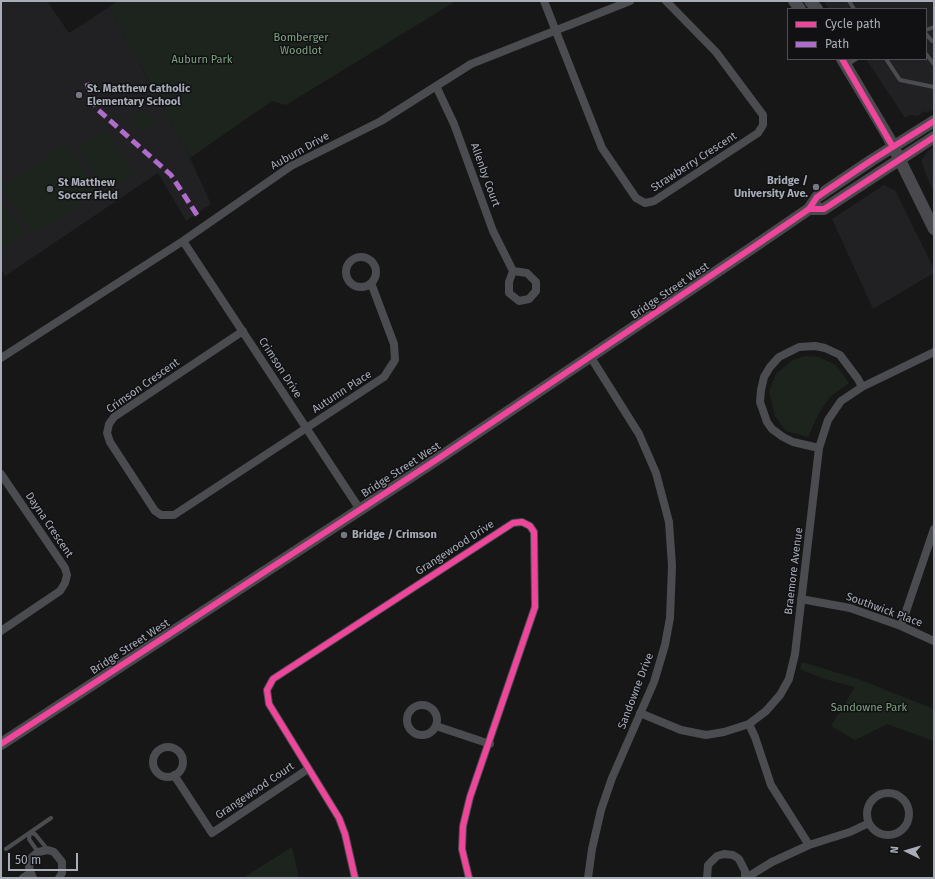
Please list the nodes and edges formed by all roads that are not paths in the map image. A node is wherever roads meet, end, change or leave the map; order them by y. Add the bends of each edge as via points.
1 (544, 1) edge
2 (630, 1) edge
3 (666, 1) edge
4 (554, 30) junction
5 (927, 35) edge
6 (932, 41) dead end
7 (927, 55) edge
8 (887, 60) edge
9 (848, 61) edge
10 (934, 64) edge
11 (436, 86) junction
12 (934, 87) edge
13 (934, 121) edge
14 (934, 137) edge
15 (893, 147) junction
16 (900, 160) junction
17 (809, 209) junction
18 (934, 229) edge
19 (182, 241) junction
20 (513, 271) dead end
21 (371, 283) dead end
22 (243, 331) junction
23 (934, 352) edge
24 (590, 356) junction
25 (1, 358) edge
26 (862, 387) junction
27 (307, 428) junction
28 (819, 448) junction
29 (1, 474) edge
30 (359, 508) junction
31 (934, 529) edge
32 (801, 599) junction
33 (901, 626) junction
34 (1, 631) edge
35 (934, 642) edge
36 (640, 713) junction
37 (749, 724) junction
38 (436, 726) dead end
39 (1, 744) edge
40 (490, 744) junction
41 (308, 769) junction
42 (174, 776) dead end
43 (51, 818) dead end
44 (869, 823) junction
45 (30, 833) junction
46 (809, 845) junction
47 (6, 850) dead end
48 (48, 850) junction
49 (38, 852) junction
50 (29, 876) edge
51 (59, 878) edge
52 (355, 878) edge
53 (469, 878) edge
54 (588, 878) edge
55 (706, 878) edge
56 (745, 878) edge

1 - 4 street, Strawberry Crescent
2 - 4 street, Auburn Drive
3 - 4 street, Strawberry Crescent via 716,52 763,115 764,125 758,133 654,202 644,203 636,198 602,148
4 - 11 street, Auburn Drive via 471,64
5 - 6 lane
7 - 10 lane
8 - 12 lane via 900,80
9 - 15 main road
11 - 19 street, Auburn Drive via 381,121 291,166
11 - 20 street, Allenby Court via 454,124 493,231
13 - 15 main road, Bridge Street West
14 - 16 main road, Bridge Street West
15 - 16 main road
15 - 17 main road, Bridge Street West via 817,197
16 - 17 main road, Bridge Street West via 824,209
16 - 18 main road
17 - 24 main road, Bridge Street West
19 - 22 street, Crimson Drive
19 - 25 street, Auburn Drive
21 - 27 street, Autumn Place via 394,344 395,360 384,377
22 - 27 street, Crimson Drive
22 - 27 street, Crimson Crescent via 114,417 109,424 107,433 110,442 147,499 161,515 174,514
23 - 26 street, Braemore Avenue
24 - 30 main road, Bridge Street West
24 - 36 street, Sandowne Drive via 639,434 656,473 669,522 672,566 670,618 654,682
26 - 28 street, Braemore Avenue via 841,401 834,410 823,431
26 - 28 street via 840,355 825,348 798,347 779,357 770,367 764,377 760,402 767,422 783,437
27 - 30 street, Crimson Drive
28 - 32 street, Braemore Avenue
29 - 34 street, Dayna Crescent via 65,568 67,575 66,583 60,591
30 - 39 main road, Bridge Street West
31 - 33 street
32 - 33 street, Southwick Place via 850,608
32 - 37 street, Braemore Avenue via 795,654 788,679 780,695 766,711
33 - 35 street, Southwick Place
36 - 37 street, Braemore Avenue via 681,730 706,735
36 - 54 street, Sandowne Drive via 601,810
37 - 46 street via 771,785
38 - 40 street
40 - 41 street, Grangewood Drive via 535,607 534,532 530,526 522,522 513,523 273,679 266,690 269,704
40 - 53 street, Grangewood Drive via 470,797 463,826 462,849
41 - 42 street, Grangewood Court via 212,833
41 - 52 street, Grangewood Drive via 339,818
43 - 45 lane
44 - 44 street via 868,808 876,796 885,792 895,793 907,803 910,816 906,826 896,834 881,834
44 - 46 street
45 - 47 lane
45 - 48 lane via 35,834
45 - 49 lane via 29,839
46 - 56 street
48 - 49 street
48 - 51 street via 54,852 62,862 62,873
49 - 50 street via 30,863
55 - 56 street via 708,865 717,856 724,854 739,859 745,871

